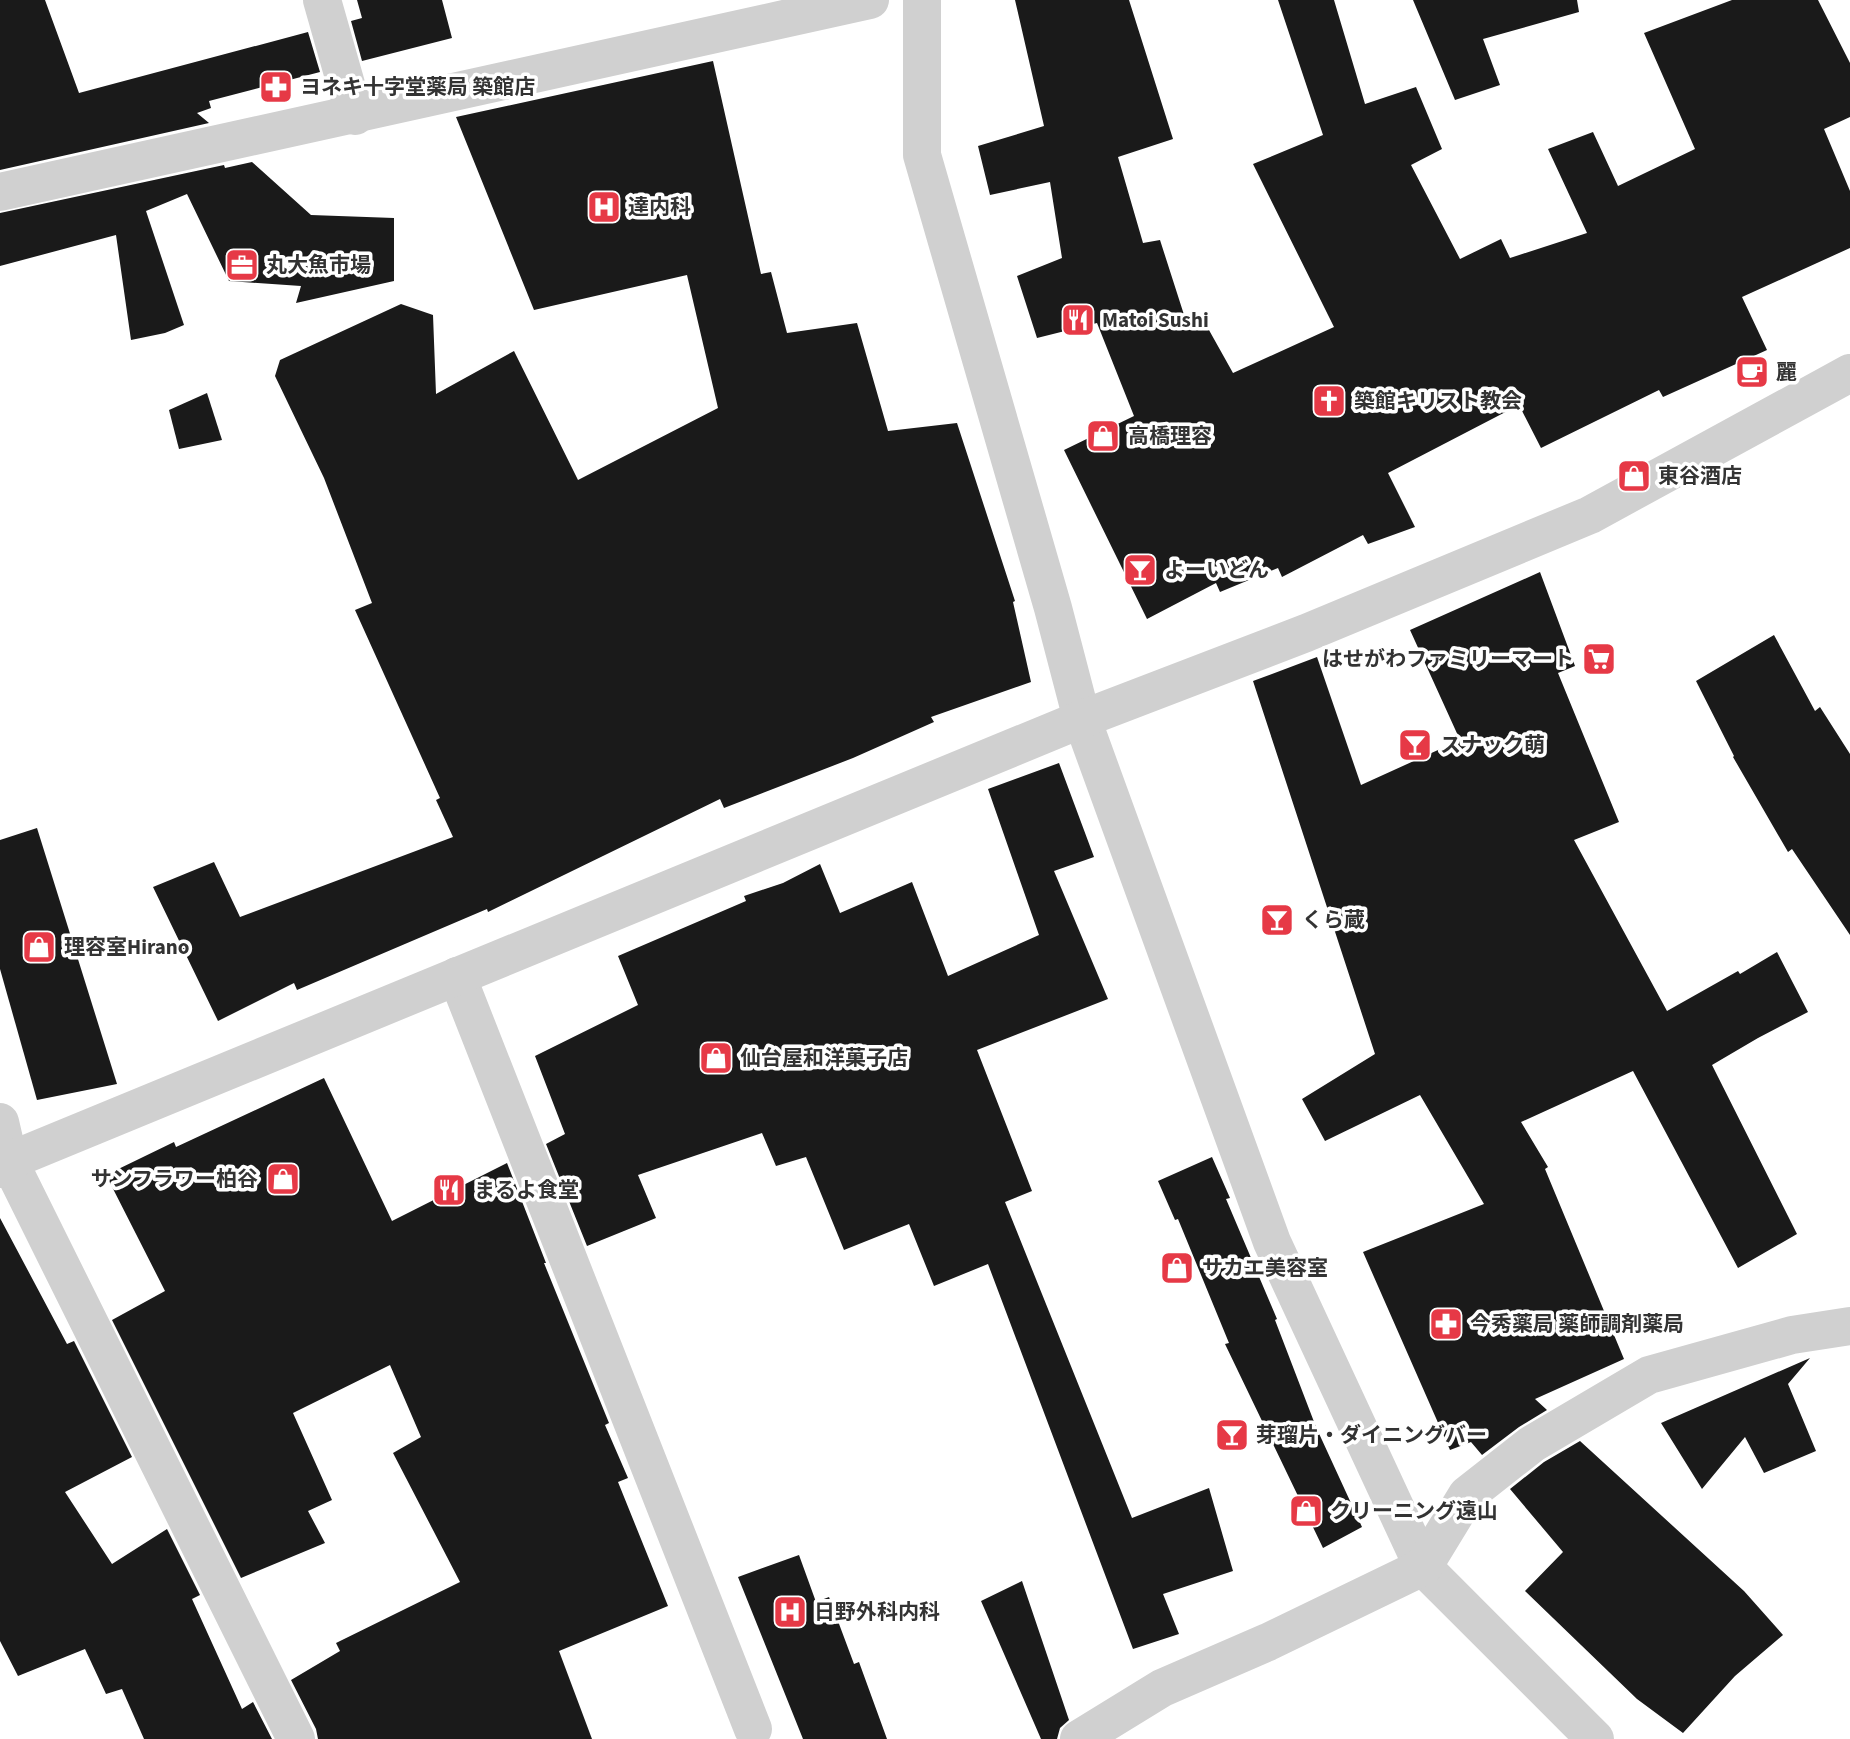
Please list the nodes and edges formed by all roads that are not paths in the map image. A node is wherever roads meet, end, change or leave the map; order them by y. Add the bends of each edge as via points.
1 (322, 0) edge
2 (870, 0) edge
3 (922, 0) edge
4 (355, 116) junction
5 (0, 192) edge
6 (1850, 373) edge
7 (1082, 719) junction
8 (457, 976) junction
9 (0, 1122) edge
10 (5, 1165) edge
11 (1850, 1326) edge
12 (1423, 1567) junction
13 (750, 1736) edge
14 (296, 1739) edge
15 (1079, 1739) edge
16 (1595, 1739) edge

1 - 4 street
2 - 4 street
3 - 7 street via 922,155
4 - 5 street
6 - 7 street via 1590,515 1306,633
7 - 8 street
7 - 12 street via 1272,1242
8 - 10 street
8 - 13 street
9 - 10 street
10 - 14 street
11 - 12 street via 1792,1335 1649,1375 1532,1444 1467,1495
12 - 15 street via 1162,1688
12 - 16 street

